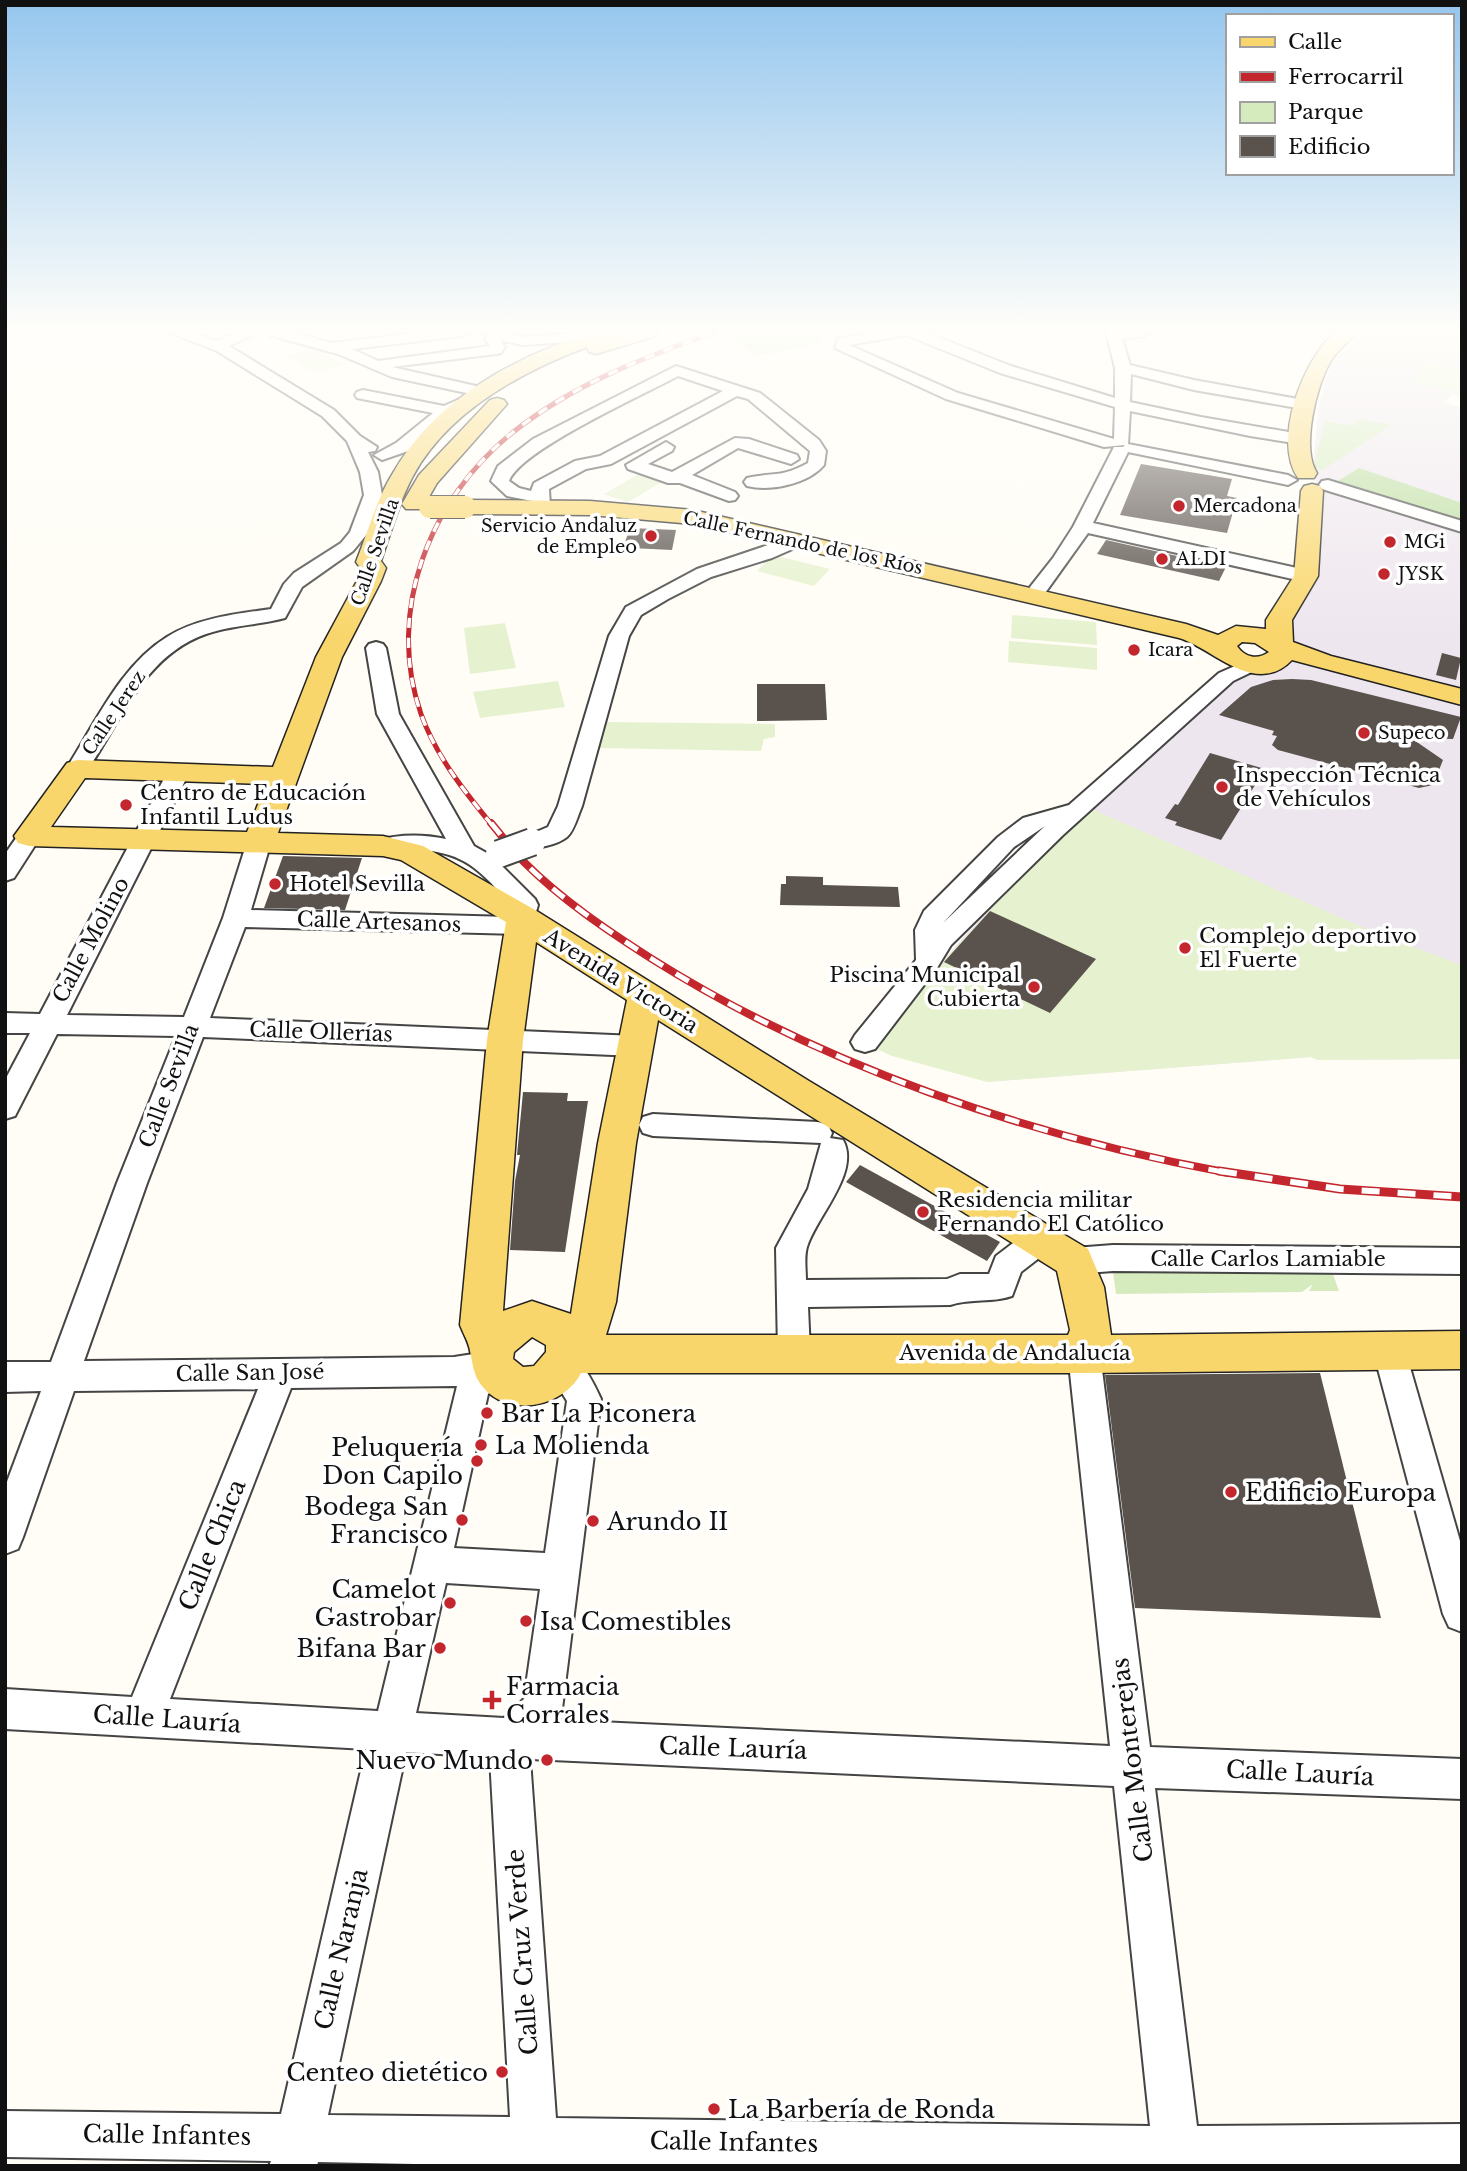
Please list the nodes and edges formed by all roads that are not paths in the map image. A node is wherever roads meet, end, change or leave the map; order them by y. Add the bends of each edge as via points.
1 (352, 433) edge
2 (418, 433) edge
3 (434, 433) edge
4 (469, 433) edge
5 (557, 433) edge
6 (655, 433) edge
7 (800, 433) edge
8 (1078, 433) edge
9 (1122, 433) edge
10 (1265, 433) edge
11 (1300, 433) edge
12 (687, 435) dead end
13 (1300, 439) junction
14 (1121, 446) junction
15 (374, 457) junction
16 (678, 477) junction
17 (753, 482) junction
18 (1309, 482) junction
19 (729, 496) junction
20 (541, 502) junction
21 (417, 511) joint
22 (693, 517) junction
23 (1085, 527) junction
24 (1461, 527) edge
25 (798, 540) junction
26 (394, 555) dead end
27 (1306, 576) junction
28 (380, 593) junction
29 (1033, 596) junction
30 (358, 606) junction
31 (339, 639) junction
32 (376, 648) dead end
33 (1253, 649) junction
34 (1462, 697) edge
35 (77, 769) junction
36 (178, 773) junction
37 (282, 776) junction
38 (29, 836) junction
39 (144, 840) junction
40 (258, 842) junction
41 (409, 848) junction
42 (482, 855) junction
43 (5, 873) edge
44 (236, 918) junction
45 (522, 922) junction
46 (645, 996) junction
47 (5, 1023) edge
48 (47, 1024) junction
49 (192, 1027) junction
50 (505, 1040) junction
51 (865, 1041) dead end
52 (636, 1046) junction
53 (5, 1108) edge
54 (653, 1125) dead end
55 (821, 1127) junction
56 (1058, 1250) junction
57 (1462, 1261) edge
58 (793, 1294) junction
59 (1389, 1350) junction
60 (1462, 1350) edge
61 (794, 1352) junction
62 (566, 1354) junction
63 (1084, 1354) junction
64 (494, 1359) junction
65 (281, 1373) junction
66 (5, 1377) edge
67 (65, 1377) junction
68 (5, 1537) edge
69 (432, 1564) junction
70 (561, 1572) junction
71 (1462, 1614) edge
72 (5, 1709) edge
73 (143, 1717) junction
74 (390, 1732) junction
75 (512, 1738) junction
76 (1133, 1765) junction
77 (1462, 1779) edge
78 (5, 2134) edge
79 (1462, 2147) edge
80 (296, 2151) edge
81 (535, 2152) edge
82 (1177, 2157) edge

1 - 15 street
2 - 15 street via 401,447
3 - 30 main road, Calle Sevilla via 409,463 369,562 344,596 348,605
4 - 21 main road, Calle Sevilla via 427,480
5 - 20 street via 504,470 499,481 505,489
6 - 20 street via 540,487
7 - 17 street via 818,452 816,465 782,481
8 - 14 street
9 - 14 street
10 - 13 street
11 - 13 main road
12 - 16 street via 635,465
13 - 18 main road via 1300,463
14 - 18 street
14 - 23 street
15 - 35 street, Calle Jerez via 386,474 358,534 347,547 301,577 278,614 203,629 176,640 153,657
16 - 17 street via 739,443 791,459
16 - 19 street
17 - 19 street
18 - 24 street
18 - 27 main road
19 - 22 street
20 - 21 main road, Calle Fernando de los Ríos, bridge
20 - 22 main road, Calle Fernando de los Ríos
22 - 25 main road, Calle Fernando de los Ríos
23 - 27 street
23 - 29 street
25 - 29 main road, Calle Fernando de los Ríos
25 - 42 street, bridge via 705,573 633,611 619,636 570,806 558,832
26 - 28 main road, Calle Sevilla
27 - 33 main road
28 - 30 main road via 373,603
28 - 31 main road, Calle Sevilla via 378,601
29 - 33 main road, Calle Fernando de los Ríos
30 - 31 main road, Calle Sevilla
31 - 37 main road, Calle Sevilla
32 - 42 street via 388,714
33 - 34 main road
33 - 51 street via 942,939
35 - 36 main road
35 - 38 main road, Calle Jerez
36 - 37 main road
36 - 39 street, Calle Molino
37 - 40 main road, Calle Sevilla
38 - 39 main road, Avenida Victoria
38 - 43 street, Calle Jerez
39 - 40 main road, Avenida Victoria
39 - 48 street, Calle Molino
40 - 41 main road, Avenida Victoria
40 - 44 street, Calle Sevilla
41 - 42 street
41 - 45 main road, Avenida Victoria
42 - 45 street via 526,905
44 - 45 street, Calle Artesanos
44 - 49 street, Calle Sevilla
45 - 46 main road, Avenida Victoria
45 - 50 main road
46 - 52 main road
46 - 55 main road, Avenida Victoria
47 - 48 street, Calle Ollerías
48 - 49 street, Calle Ollerías
48 - 53 street, Calle Molino
49 - 50 street, Calle Ollerías
49 - 67 street, Calle Sevilla
50 - 52 street, Calle Ollerías
50 - 64 main road via 481,1325
52 - 62 main road via 590,1325
54 - 55 street
55 - 56 main road, Avenida Victoria via 899,1155
55 - 58 street via 833,1159 813,1211 790,1251
56 - 57 street, Calle Carlos Lamiable via 1113,1258
56 - 58 street via 1007,1265 1001,1287
56 - 63 main road via 1083,1287 1091,1330
58 - 61 street
59 - 60 main road, Avenida de Andalucía
59 - 63 main road, Avenida de Andalucía
59 - 71 street
61 - 62 main road, Avenida de Andalucía
61 - 63 main road, Avenida de Andalucía
62 - 64 main road via 545,1382 523,1386 510,1383
62 - 64 main road via 555,1325 532,1320 509,1327
62 - 70 street via 584,1399
63 - 76 street, Calle Monterejas
64 - 65 street, Calle San José via 454,1372
64 - 69 street, Calle Naranja via 471,1394
65 - 67 street, Calle San José
65 - 73 street, Calle Chica
66 - 67 street, Calle San José
67 - 68 street, Calle Sevilla
69 - 70 street
69 - 74 street, Calle Naranja
70 - 75 street via 542,1709
72 - 73 street, Calle Lauría
73 - 74 street, Calle Lauría
74 - 75 street, Calle Lauría
74 - 80 street, Calle Naranja
75 - 76 street, Calle Lauría
75 - 81 street, Calle Cruz Verde
76 - 77 street, Calle Lauría
76 - 82 street, Calle Monterejas
78 - 80 street, Calle Infantes
79 - 82 street, Calle Infantes
80 - 81 street, Calle Infantes
81 - 82 street, Calle Infantes

